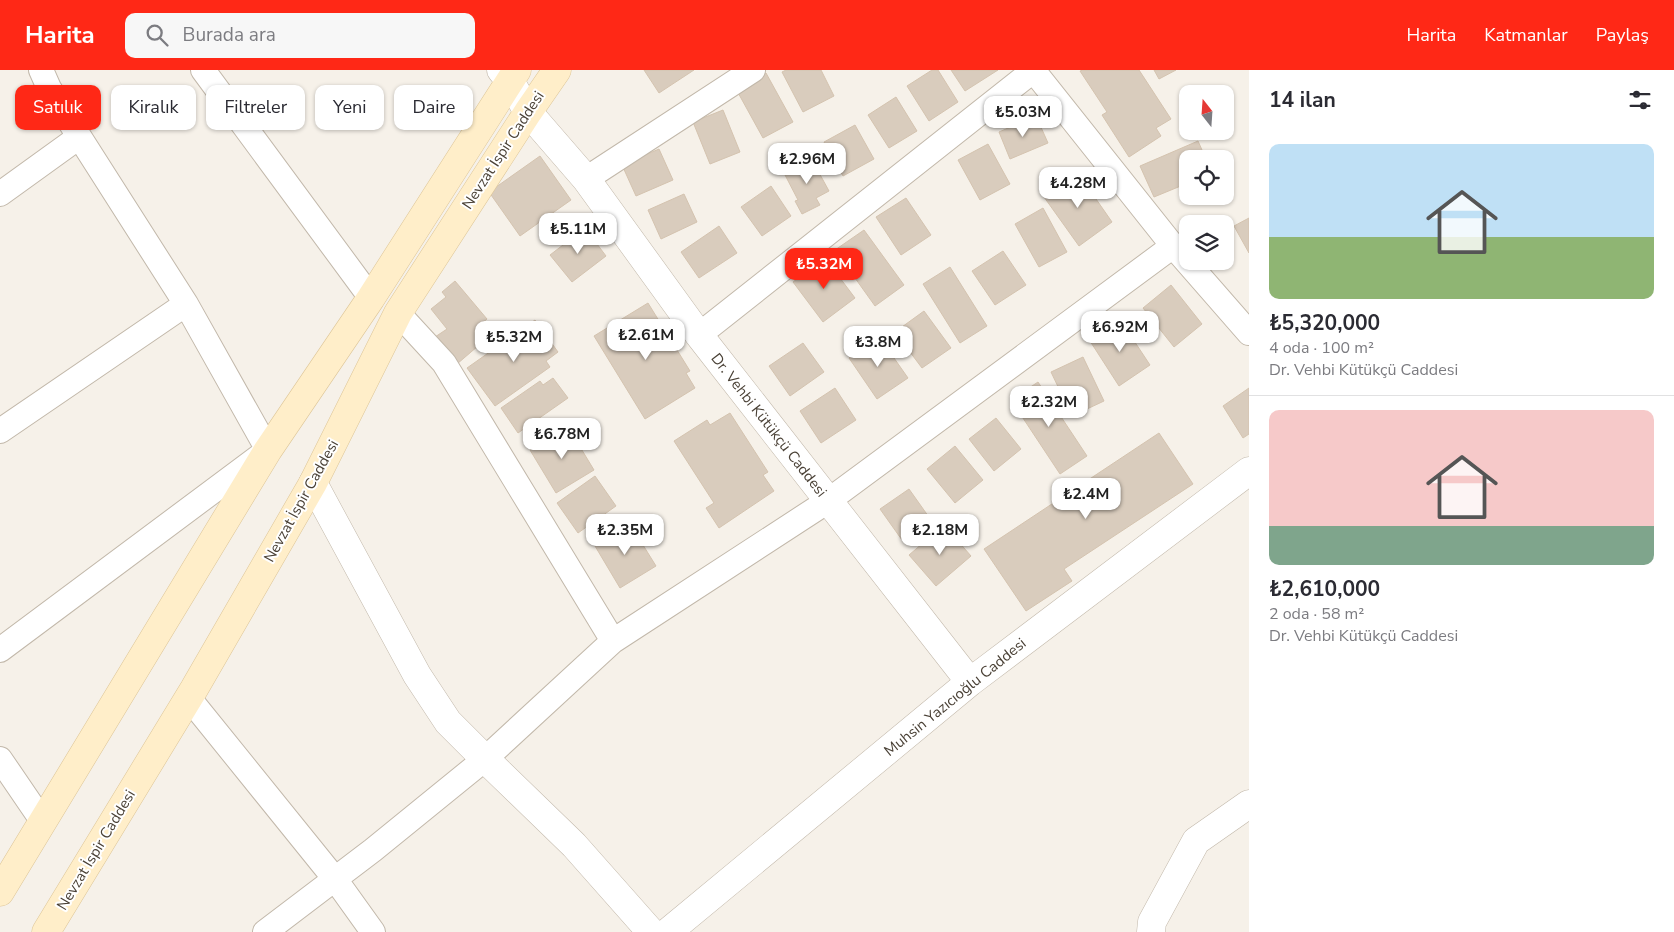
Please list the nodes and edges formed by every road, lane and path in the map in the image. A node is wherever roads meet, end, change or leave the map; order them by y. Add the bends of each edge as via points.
1 (41, 70) edge
2 (203, 70) edge
3 (557, 70) edge
4 (752, 70) edge
5 (1034, 70) edge
6 (510, 74) edge
7 (528, 112) junction
8 (79, 137) junction
9 (586, 179) junction
10 (0, 194) edge
11 (1173, 246) junction
12 (371, 298) junction
13 (186, 304) junction
14 (398, 312) junction
15 (1249, 333) edge
16 (699, 334) junction
17 (0, 431) edge
18 (268, 450) junction
19 (1249, 471) edge
20 (313, 483) junction
21 (828, 500) junction
22 (612, 641) junction
23 (0, 650) edge
24 (970, 682) junction
25 (188, 697) junction
26 (0, 759) edge
27 (485, 759) junction
28 (1249, 804) edge
29 (43, 822) junction
30 (335, 879) junction
31 (0, 892) edge
32 (46, 932) edge
33 (264, 932) edge
34 (373, 932) edge
35 (651, 932) edge
36 (668, 932) edge
37 (1151, 932) edge

1 - 8 street
2 - 12 street
3 - 7 main road, Nevzat İspir Caddesi
4 - 9 street
5 - 11 street
5 - 16 street
6 - 7 street, Dr. Vehbi Kütükçü Caddesi
6 - 12 main road, Nevzat İspir Caddesi
7 - 9 street, Dr. Vehbi Kütükçü Caddesi
7 - 14 main road, Nevzat İspir Caddesi
8 - 10 street
8 - 13 street
9 - 16 street, Dr. Vehbi Kütükçü Caddesi
11 - 15 street
11 - 21 street
12 - 18 main road, Nevzat İspir Caddesi
13 - 17 street
13 - 18 street
14 - 20 main road, Nevzat İspir Caddesi
14 - 22 street via 444,363
16 - 21 street, Dr. Vehbi Kütükçü Caddesi
18 - 23 street
18 - 29 main road, Nevzat İspir Caddesi
19 - 24 street, Muhsin Yazıcıoğlu Caddesi
20 - 25 main road, Nevzat İspir Caddesi
20 - 27 street via 417,675 448,722
21 - 22 street
21 - 24 street, Dr. Vehbi Kütükçü Caddesi
22 - 27 street
24 - 36 street, Muhsin Yazıcıoğlu Caddesi
25 - 30 street
25 - 32 main road, Nevzat İspir Caddesi
26 - 29 street
27 - 30 street
27 - 35 street via 574,845
28 - 37 street via 1196,841 1152,922
29 - 31 main road, Nevzat İspir Caddesi
30 - 33 street
30 - 34 street

